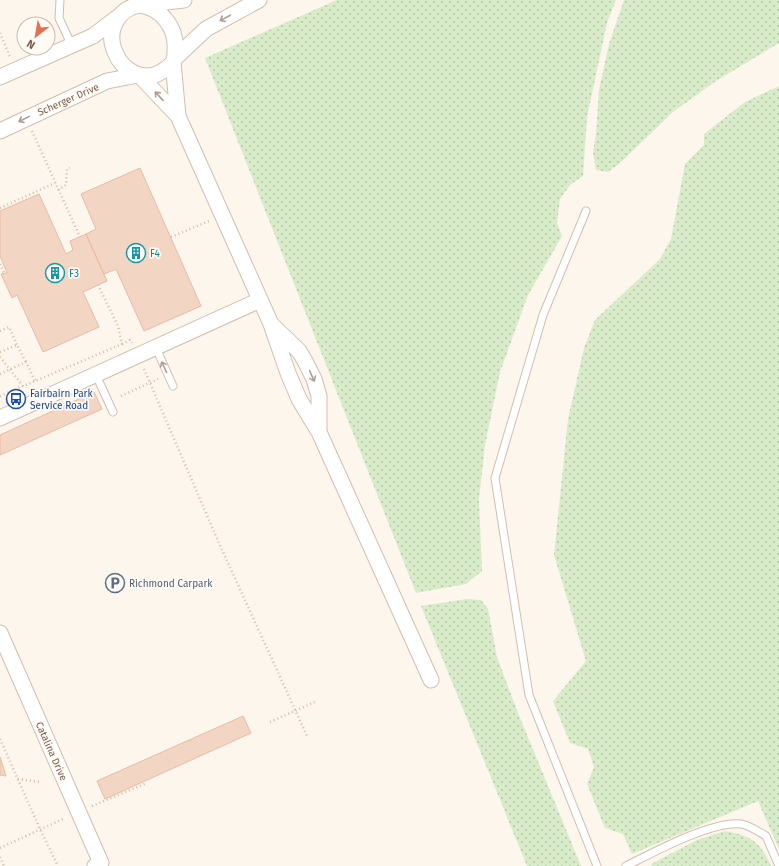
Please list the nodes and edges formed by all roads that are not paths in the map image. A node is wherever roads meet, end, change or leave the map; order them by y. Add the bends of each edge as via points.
1 (60, 0) edge
2 (184, 0) edge
3 (259, 0) edge
4 (132, 8) junction
5 (72, 46) junction
6 (174, 60) junction
7 (139, 76) junction
8 (0, 77) edge
9 (178, 116) junction
10 (0, 131) edge
11 (586, 211) dead end
12 (260, 300) junction
13 (271, 324) junction
14 (156, 348) junction
15 (96, 374) junction
16 (173, 386) dead end
17 (113, 412) dead end
18 (0, 417) edge
19 (319, 432) junction
20 (0, 633) edge
21 (431, 680) dead end
22 (100, 865) edge
23 (598, 866) edge
24 (626, 866) edge
25 (779, 866) edge

1 - 5 lane via 59,18
2 - 4 street
3 -> 6 street, Scherger Drive via 206,29
4 - 5 street via 96,34
4 - 6 street via 144,6 153,9 169,22 175,41
4 - 7 street via 116,20 112,29 113,48 121,62
5 - 8 street
6 - 7 street, Scherger Drive via 158,74
6 - 9 street
9 -> 7 street
7 -> 10 street, Scherger Drive via 107,81
9 - 12 street
11 - 23 lane via 543,316 495,478 529,695
12 - 13 street
12 - 14 street
13 - 19 street via 299,399
13 -> 19 street via 298,351 314,379 319,396
14 - 15 street
16 -> 14 lane
15 - 17 lane
15 - 18 street
19 - 21 street
20 - 22 street, Catalina Drive
24 - 25 lane via 677,841 722,825 742,824 766,836

